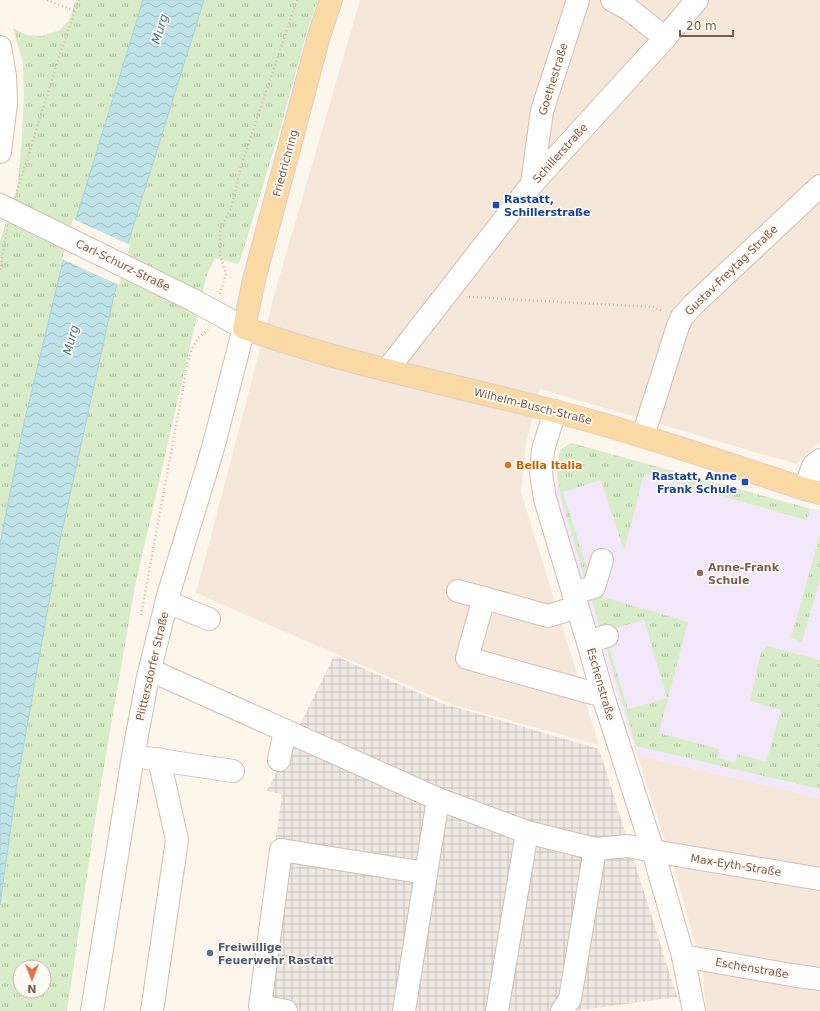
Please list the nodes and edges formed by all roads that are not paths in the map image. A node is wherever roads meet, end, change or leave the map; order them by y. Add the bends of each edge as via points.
1 (331, 0) edge
2 (578, 0) edge
3 (612, 0) edge
4 (697, 0) edge
5 (665, 38) junction
6 (0, 47) edge
7 (0, 152) edge
8 (532, 184) junction
9 (820, 186) edge
10 (10, 210) edge
11 (244, 328) junction
12 (387, 370) junction
13 (555, 411) junction
14 (643, 436) junction
15 (820, 460) edge
16 (813, 491) edge
17 (602, 560) dead end
18 (458, 591) dead end
19 (484, 598) junction
20 (575, 600) junction
21 (167, 602) junction
22 (209, 619) dead end
23 (150, 670) junction
24 (603, 696) junction
25 (285, 730) junction
26 (133, 756) junction
27 (159, 759) junction
28 (279, 760) dead end
29 (233, 771) dead end
30 (438, 799) junction
31 (527, 832) junction
32 (594, 849) junction
33 (653, 851) junction
34 (426, 873) junction
35 (820, 878) edge
36 (684, 956) junction
37 (820, 979) edge
38 (92, 1011) edge
39 (152, 1011) edge
40 (286, 1011) edge
41 (404, 1011) edge
42 (497, 1011) edge
43 (562, 1011) edge
44 (694, 1011) edge

1 - 11 main road, Friedrichring via 319,36 258,265
2 - 8 street, Goethestraße via 542,111
3 - 5 street via 630,10
4 - 5 street, Schillerstraße
5 - 8 street, Schillerstraße
6 - 7 street via 6,103
8 - 12 street, Schillerstraße
9 - 14 street, Gustav-Freytag-Straße via 682,317
10 - 11 street, Carl-Schurz-Straße via 193,300
11 - 12 main road, Wilhelm-Busch-Straße
11 - 21 street, Plittersdorfer Straße via 213,448
12 - 13 main road, Wilhelm-Busch-Straße
13 - 14 main road, Wilhelm-Busch-Straße
13 - 20 street, Eschenstraße via 543,450 541,473 545,499
14 - 16 main road, Wilhelm-Busch-Straße
15 - 16 street via 813,466
17 - 20 street via 594,587
18 - 19 street
19 - 20 street via 548,616
19 - 24 street via 467,658
20 - 24 street, Eschenstraße via 597,639
21 - 22 street
21 - 23 street, Plittersdorfer Straße
23 - 25 street, Max-Eyth-Straße
23 - 26 street, Plittersdorfer Straße
24 - 33 street, Eschenstraße
25 - 28 street
25 - 30 street, Max-Eyth-Straße
26 - 27 street
26 - 38 street, Plittersdorfer Straße
27 - 29 street
27 - 39 street via 177,840
30 - 31 street, Max-Eyth-Straße
30 - 34 street
31 - 32 street, Max-Eyth-Straße
31 - 42 street
32 - 33 street, Max-Eyth-Straße via 628,846
32 - 43 street via 570,999
33 - 35 street, Max-Eyth-Straße
33 - 36 street, Eschenstraße
34 - 40 street via 281,850 260,1006
34 - 41 street
36 - 37 street, Eschenstraße
36 - 44 street, Eschenstraße

